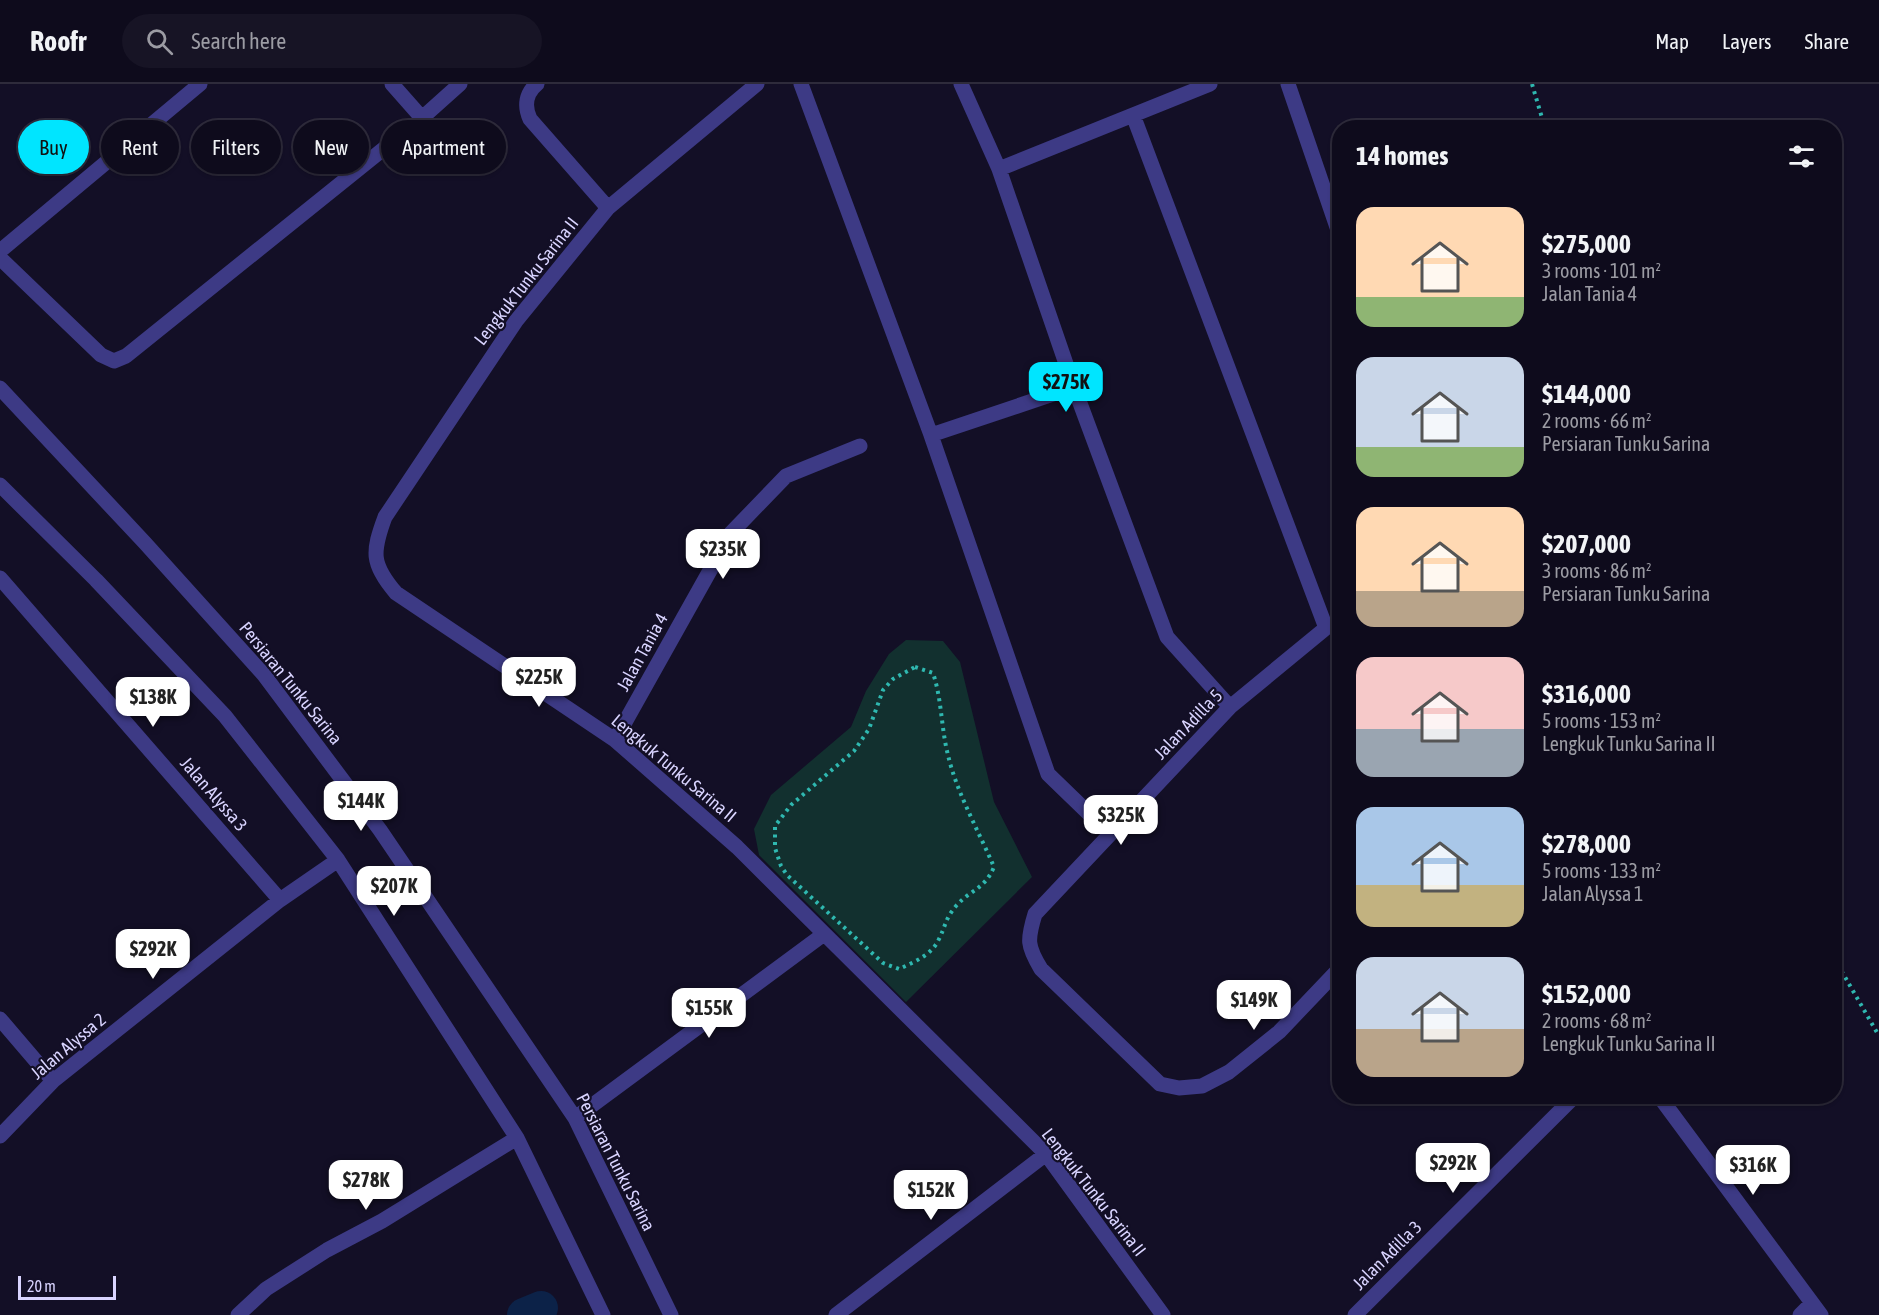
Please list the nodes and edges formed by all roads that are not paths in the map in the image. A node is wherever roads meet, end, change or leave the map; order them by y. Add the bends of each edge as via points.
1 (200, 84) edge
2 (392, 84) edge
3 (460, 84) edge
4 (537, 84) edge
5 (757, 84) edge
6 (801, 84) edge
7 (961, 84) edge
8 (1210, 84) edge
9 (1288, 84) edge
10 (1133, 115) junction
11 (422, 118) junction
12 (999, 169) junction
13 (609, 208) junction
14 (1332, 213) edge
15 (0, 251) edge
16 (0, 258) edge
17 (1074, 387) junction
18 (0, 388) edge
19 (931, 435) junction
20 (860, 446) dead end
21 (0, 485) edge
22 (0, 578) edge
23 (1332, 623) edge
24 (1332, 627) edge
25 (1230, 707) junction
26 (615, 740) junction
27 (1110, 834) junction
28 (338, 860) junction
29 (280, 900) junction
30 (825, 934) junction
31 (1332, 977) edge
32 (0, 1019) edge
33 (53, 1080) junction
34 (1567, 1104) edge
35 (1665, 1104) edge
36 (574, 1118) junction
37 (0, 1136) edge
38 (517, 1138) junction
39 (1046, 1154) junction
40 (1812, 1303) junction
41 (238, 1315) edge
42 (603, 1315) edge
43 (671, 1315) edge
44 (836, 1315) edge
45 (1163, 1315) edge
46 (1355, 1315) edge
47 (1800, 1315) edge
48 (1821, 1315) edge

1 - 15 street
2 - 11 street
3 - 11 street
4 - 13 street via 526,102 530,119
5 - 13 street, Lengkuk Tunku Sarina II
6 - 19 street
7 - 12 street
8 - 10 street
9 - 14 street
10 - 12 street
10 - 23 street
11 - 16 street via 126,356 114,361 101,355
12 - 17 street
13 - 26 street, Lengkuk Tunku Sarina II via 516,321 385,517 376,540 376,557 381,575 396,593
17 - 19 street
17 - 25 street via 1167,637
18 - 36 street, Persiaran Tunku Sarina via 264,675 380,830
19 - 27 street via 1048,774
20 - 26 street, Jalan Tania 4 via 786,476 731,533
21 - 28 street via 225,716
22 - 29 street, Jalan Alyssa 3
24 - 25 street, Jalan Adilla 5
25 - 27 street, Jalan Adilla 5
26 - 30 street, Lengkuk Tunku Sarina II via 737,847
27 - 31 street, Jalan Adilla 5 via 1035,914 1028,935 1029,950 1041,969 1160,1084 1179,1088 1202,1086 1228,1072 1280,1032
28 - 29 street, Jalan Alyssa 2
28 - 38 street
29 - 33 street, Jalan Alyssa 2
30 - 36 street
30 - 39 street, Lengkuk Tunku Sarina II
32 - 33 street
33 - 37 street, Jalan Alyssa 2
34 - 46 street, Jalan Adilla 3
35 - 40 street
36 - 43 street, Persiaran Tunku Sarina
38 - 41 street via 327,1250 266,1289
38 - 42 street
39 - 44 street
39 - 45 street, Lengkuk Tunku Sarina II
40 - 47 street
40 - 48 street

